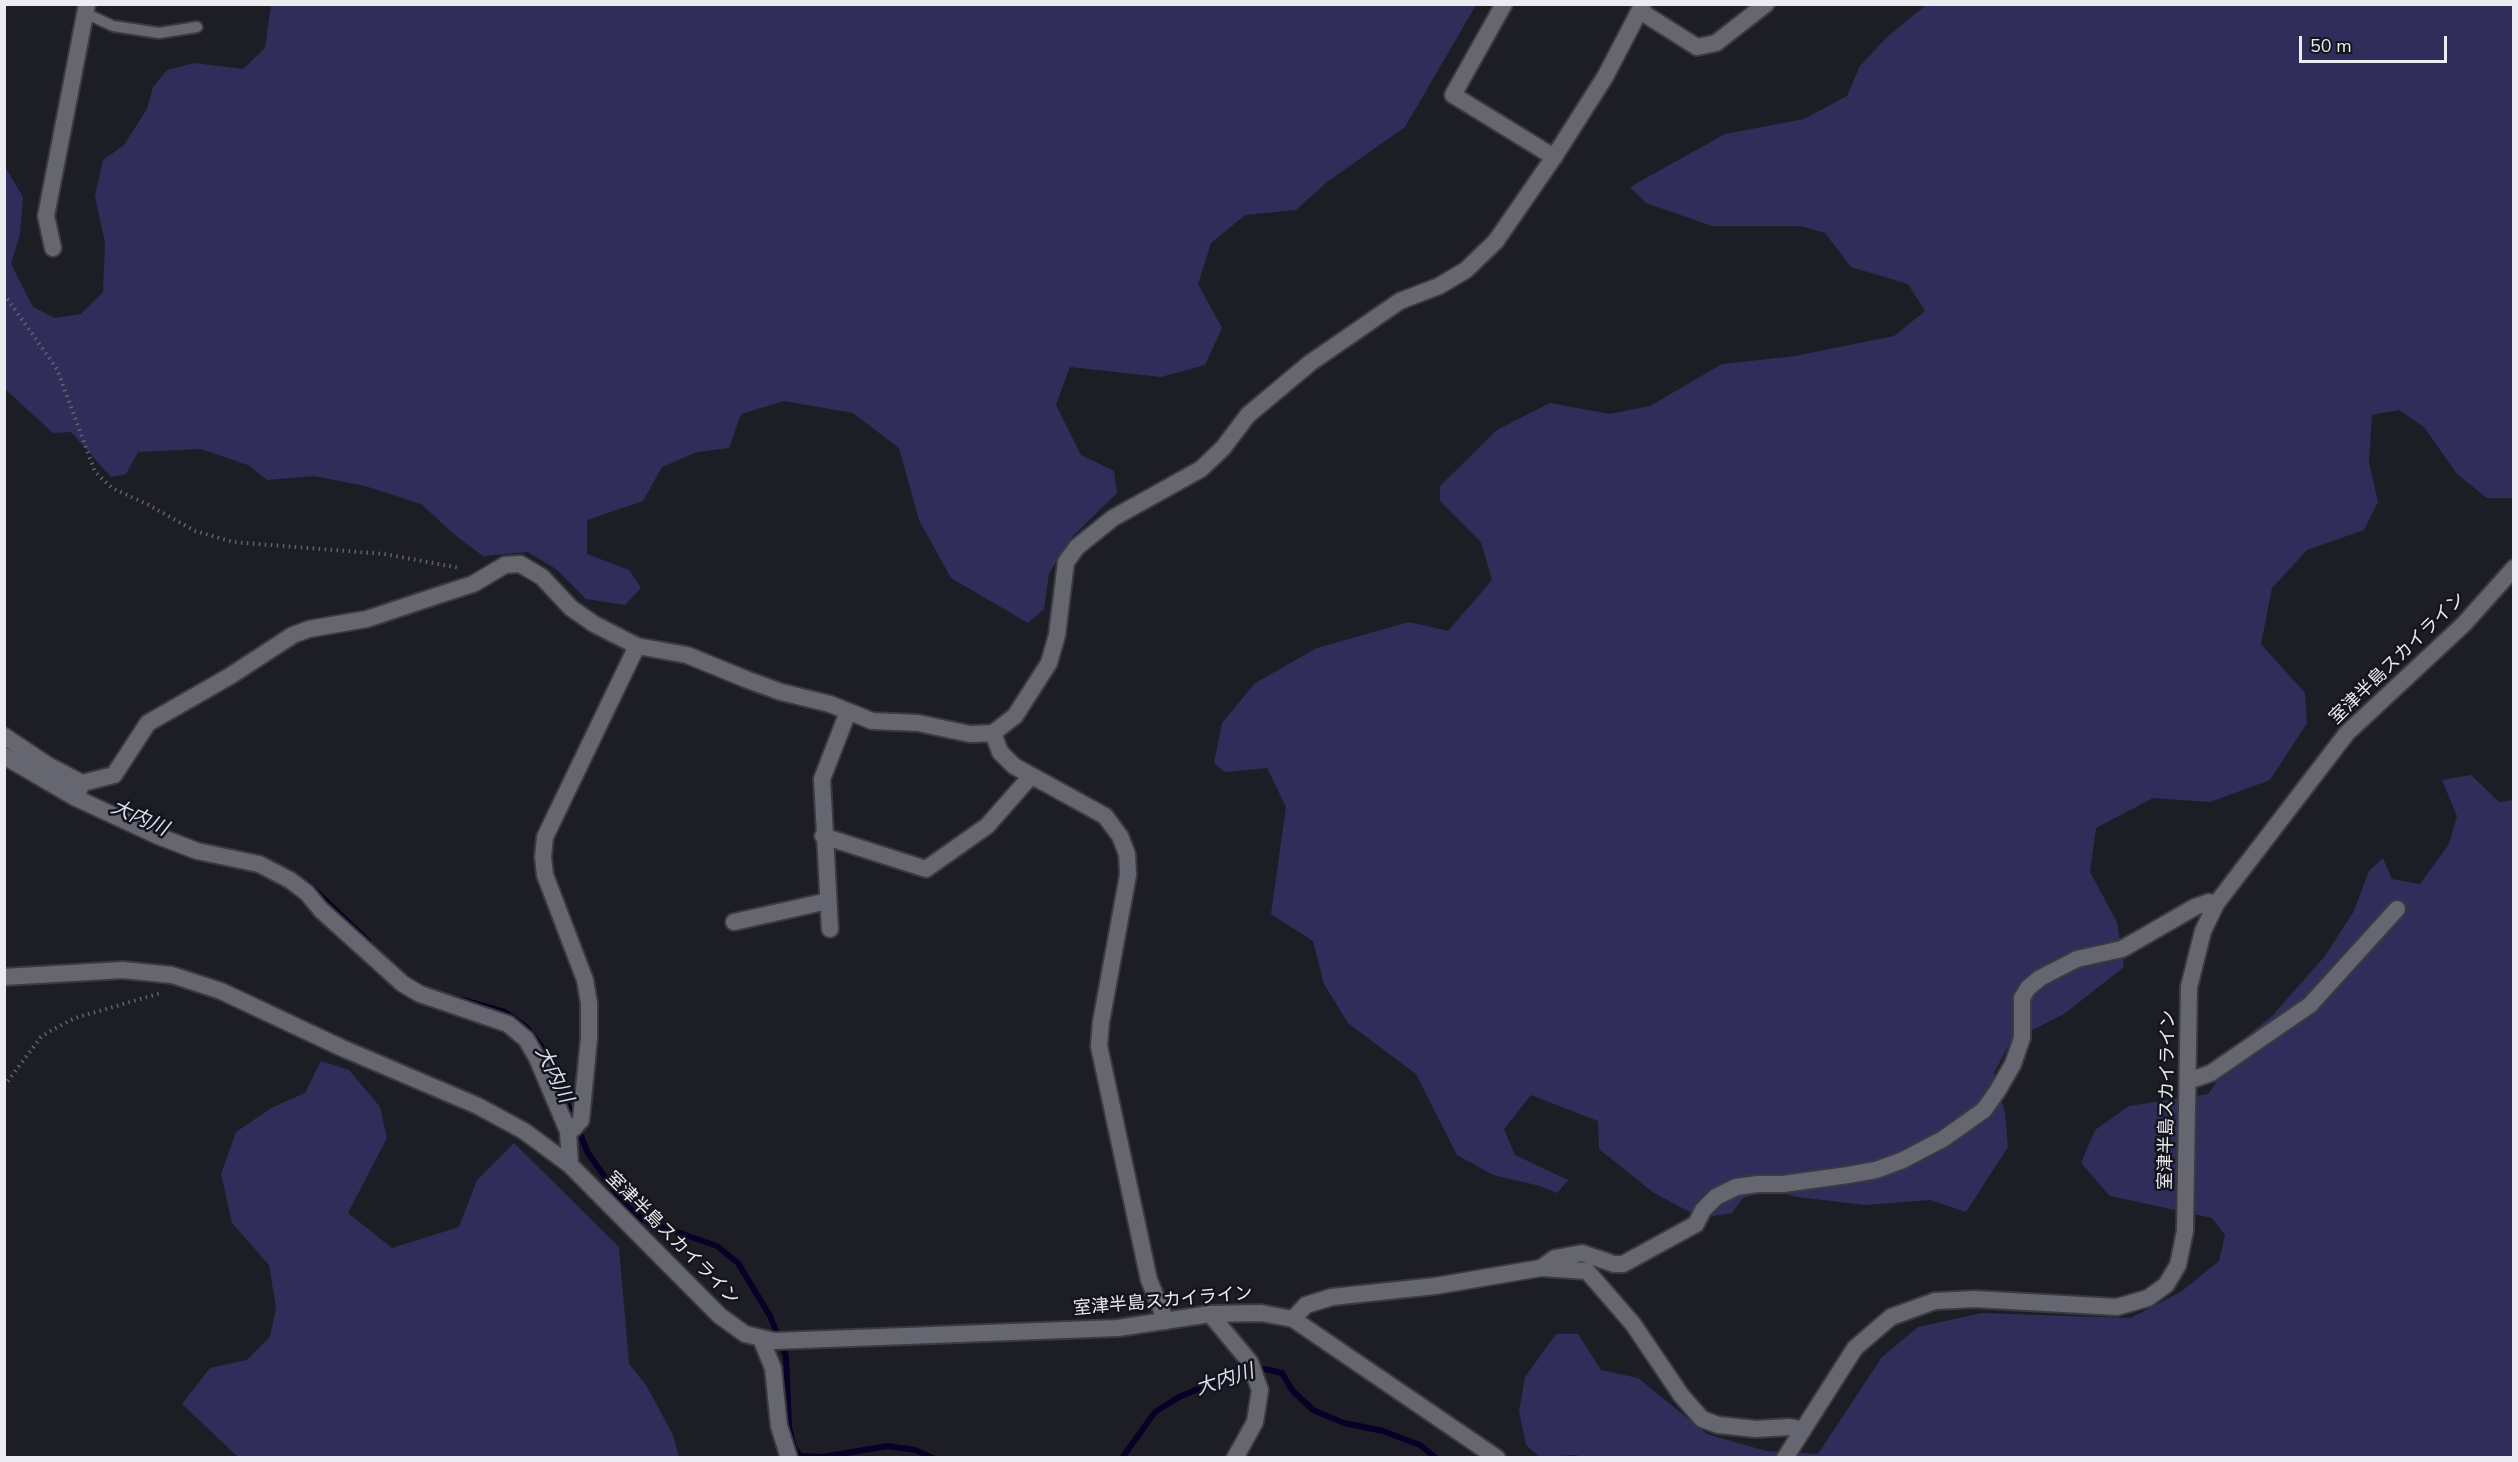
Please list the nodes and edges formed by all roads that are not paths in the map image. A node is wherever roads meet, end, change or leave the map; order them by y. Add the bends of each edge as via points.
1 (1504, 4) edge
2 (1766, 4) edge
3 (1642, 8) edge
4 (86, 9) edge
5 (196, 27) dead end
6 (1554, 157) junction
7 (53, 248) dead end
8 (2514, 568) edge
9 (637, 646) junction
10 (848, 712) junction
11 (993, 733) junction
12 (4, 736) edge
13 (4, 756) edge
14 (1031, 776) junction
15 (79, 791) junction
16 (823, 836) junction
17 (828, 901) junction
18 (2216, 904) junction
19 (2397, 909) dead end
20 (734, 922) dead end
21 (830, 929) dead end
22 (4, 977) edge
23 (2188, 1081) junction
24 (573, 1128) junction
25 (570, 1165) junction
26 (1541, 1268) junction
27 (1210, 1314) junction
28 (1293, 1319) junction
29 (1166, 1321) junction
30 (761, 1339) junction
31 (1801, 1429) junction
32 (789, 1458) edge
33 (1235, 1458) edge
34 (1497, 1458) edge
35 (1785, 1458) edge

1 - 6 street via 1454,95
2 - 3 street via 1716,43 1697,47
3 - 6 street via 1605,77
4 - 5 lane via 113,26 159,33
4 - 7 street via 46,216
6 - 11 street via 1496,241 1466,270 1439,286 1400,301 1310,363 1248,415 1201,469 1113,518 1077,547 1066,562 1057,635 1049,663 1015,716
8 - 18 street, 室津半島スカイライン via 2464,624 2347,734
9 - 10 street via 687,655 748,680
9 - 15 street via 571,608 542,577 520,564 505,565 474,584 367,619 293,635 148,723 114,775
9 - 24 street via 545,837 545,875 585,980 589,1003 589,1038
10 - 11 street via 872,721 918,723 970,734
10 - 16 street via 822,779
11 - 14 street via 1000,752
12 - 15 street
13 - 15 street
14 - 16 street via 987,826 926,869
14 - 29 street via 1105,816 1127,854 1128,875 1099,1046 1149,1280
15 - 24 street via 158,836 197,850 259,864 290,879 403,984 420,994 508,1024 526,1039
16 - 17 street
17 - 20 street
17 - 21 street
18 - 23 street, 室津半島スカイライン via 2203,931 2188,987
18 - 26 street via 2209,902 2195,908 2122,950 2077,959 2028,988 2022,998 2022,1038 2013,1064 1984,1110 1943,1139 1876,1170 1736,1187 1716,1197 1696,1224 1623,1264 1582,1253 1556,1258
19 - 23 street via 2310,1005 2211,1073
22 - 25 street, 室津半島スカイライン via 123,970 172,975 221,992 478,1106 524,1131
23 - 31 street, 室津半島スカイライン via 2185,1231 2178,1265 2166,1285 2148,1298 2117,1307 1974,1299 1935,1301 1891,1317 1855,1348
24 - 25 street
25 - 30 street, 室津半島スカイライン via 720,1316 745,1334
26 - 28 street via 1435,1286 1332,1297 1306,1305
26 - 31 street via 1575,1268 1594,1276 1702,1419 1756,1429
27 - 28 street, 室津半島スカイライン via 1261,1313
27 - 29 street, 室津半島スカイライン
27 - 33 street via 1250,1362 1260,1390 1255,1422
28 - 34 street, 室津半島スカイライン
29 - 30 street, 室津半島スカイライン via 1118,1328
30 - 32 street via 773,1368 778,1426
31 - 35 street, 室津半島スカイライン

